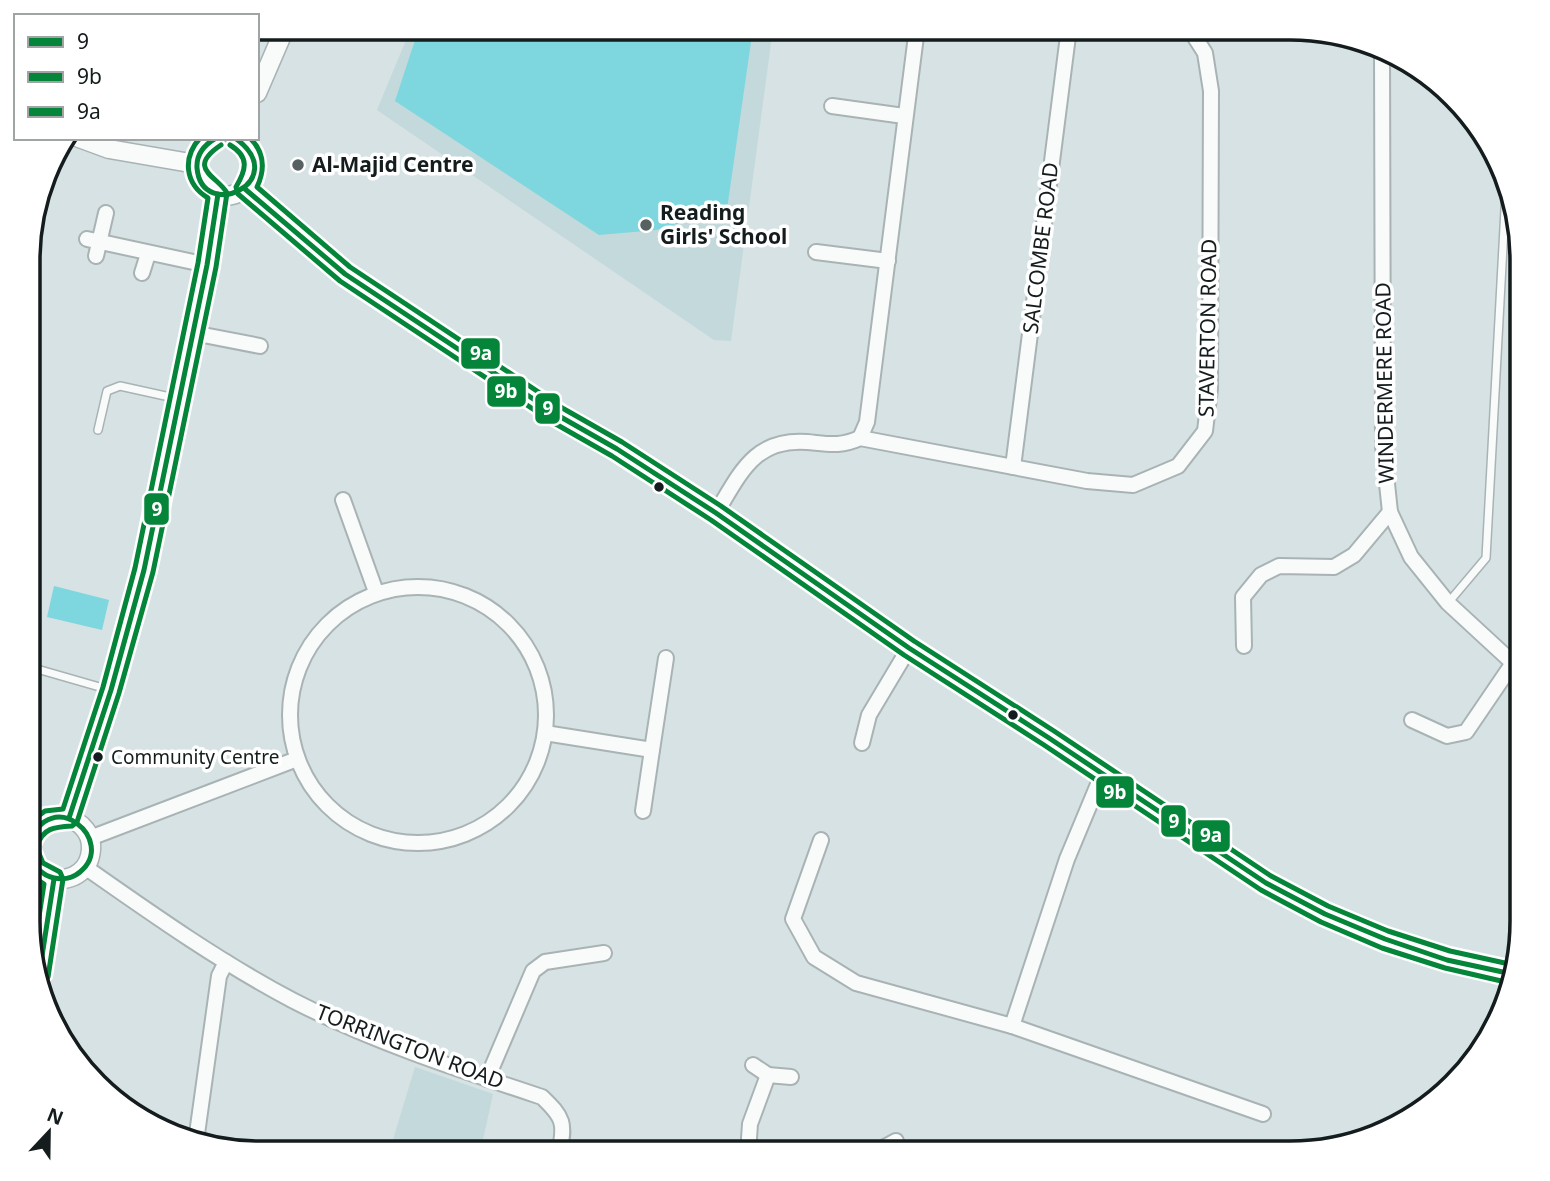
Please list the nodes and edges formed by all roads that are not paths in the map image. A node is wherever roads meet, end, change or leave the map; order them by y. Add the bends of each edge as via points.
1 (280, 40) edge
2 (915, 41) edge
3 (1067, 41) edge
4 (1197, 41) edge
5 (1382, 61) edge
6 (259, 88) edge
7 (832, 106) dead end
8 (904, 116) junction
9 (84, 140) edge
10 (209, 140) edge
11 (240, 140) edge
12 (196, 164) junction
13 (245, 189) junction
14 (218, 194) junction
15 (106, 213) dead end
16 (1505, 216) edge
17 (816, 252) dead end
18 (148, 254) junction
19 (888, 261) junction
20 (207, 265) junction
21 (142, 273) dead end
22 (193, 333) junction
23 (260, 346) dead end
24 (179, 399) junction
25 (98, 430) dead end
26 (860, 438) junction
27 (1013, 467) junction
28 (343, 499) dead end
29 (1390, 512) junction
30 (716, 513) junction
31 (376, 592) junction
32 (1448, 603) junction
33 (1244, 646) dead end
34 (909, 648) junction
35 (666, 658) dead end
36 (1509, 658) edge
37 (41, 670) edge
38 (1509, 675) edge
39 (111, 690) junction
40 (1412, 720) dead end
41 (545, 733) junction
42 (862, 743) dead end
43 (652, 750) junction
44 (297, 759) junction
45 (1102, 775) junction
46 (643, 811) dead end
47 (69, 818) junction
48 (41, 825) edge
49 (90, 838) junction
50 (821, 840) dead end
51 (85, 867) junction
52 (41, 872) edge
53 (54, 879) junction
54 (43, 952) edge
55 (604, 953) dead end
56 (226, 961) junction
57 (1503, 972) edge
58 (1012, 1026) junction
59 (753, 1065) dead end
60 (768, 1075) junction
61 (792, 1077) dead end
62 (487, 1079) junction
63 (1263, 1114) dead end
64 (197, 1131) edge
65 (562, 1140) edge
66 (749, 1140) edge

1 - 6 street
2 - 8 street
3 - 27 street, SALCOMBE ROAD
4 - 27 street, STAVERTON ROAD via 1205,54 1211,91 1210,389 1205,430 1178,466 1133,485
5 - 29 street, WINDERMERE ROAD via 1383,446
7 - 8 street
8 - 19 street
9 - 12 street via 109,149
10 - 12 street
11 - 13 street via 255,162
12 - 14 street via 201,182
13 - 14 street
13 - 30 street via 345,274
14 - 20 street
15 - 18 street via 94,246
16 - 32 lane via 1486,558
17 - 19 street
18 - 20 street
18 - 21 street
19 - 26 street via 867,422
20 - 22 street
22 - 23 street
22 - 24 street
24 - 25 lane via 120,386 107,391
24 - 39 street via 144,570
26 - 27 street, STAVERTON ROAD
26 - 30 street, STAVERTON ROAD via 845,445 788,441 764,450 744,468
28 - 31 street
29 - 32 street, WINDERMERE ROAD via 1411,557
29 - 33 street via 1354,555 1334,567 1279,566 1261,575 1243,597
30 - 34 street
31 - 41 street via 419,586 459,593 503,618 537,665 547,696
31 - 44 street via 349,606 302,658 292,693 290,724
32 - 36 street, WINDERMERE ROAD
34 - 42 street via 869,715
34 - 45 street
35 - 43 street
37 - 39 lane
38 - 40 street via 1466,732 1447,736
39 - 47 street
41 - 43 street
41 - 44 street via 534,771 510,806 475,830 435,843 393,842 357,828 321,800
43 - 46 street
44 - 49 street
45 - 57 street via 1294,899 1387,942
45 - 58 street via 1067,859
47 - 48 street via 49,818
47 - 49 street
49 - 51 street via 91,853
50 - 58 street via 793,919 814,957 856,983
51 - 53 street via 71,877
51 - 56 street, TORRINGTON ROAD
52 - 53 street
53 - 54 street
55 - 62 street via 545,962 533,971
56 - 62 street, TORRINGTON ROAD via 292,1000 367,1035
56 - 64 street via 219,976
58 - 63 street
59 - 60 street
60 - 61 street
60 - 66 street via 750,1124
62 - 65 street, TORRINGTON ROAD via 542,1097 560,1114

